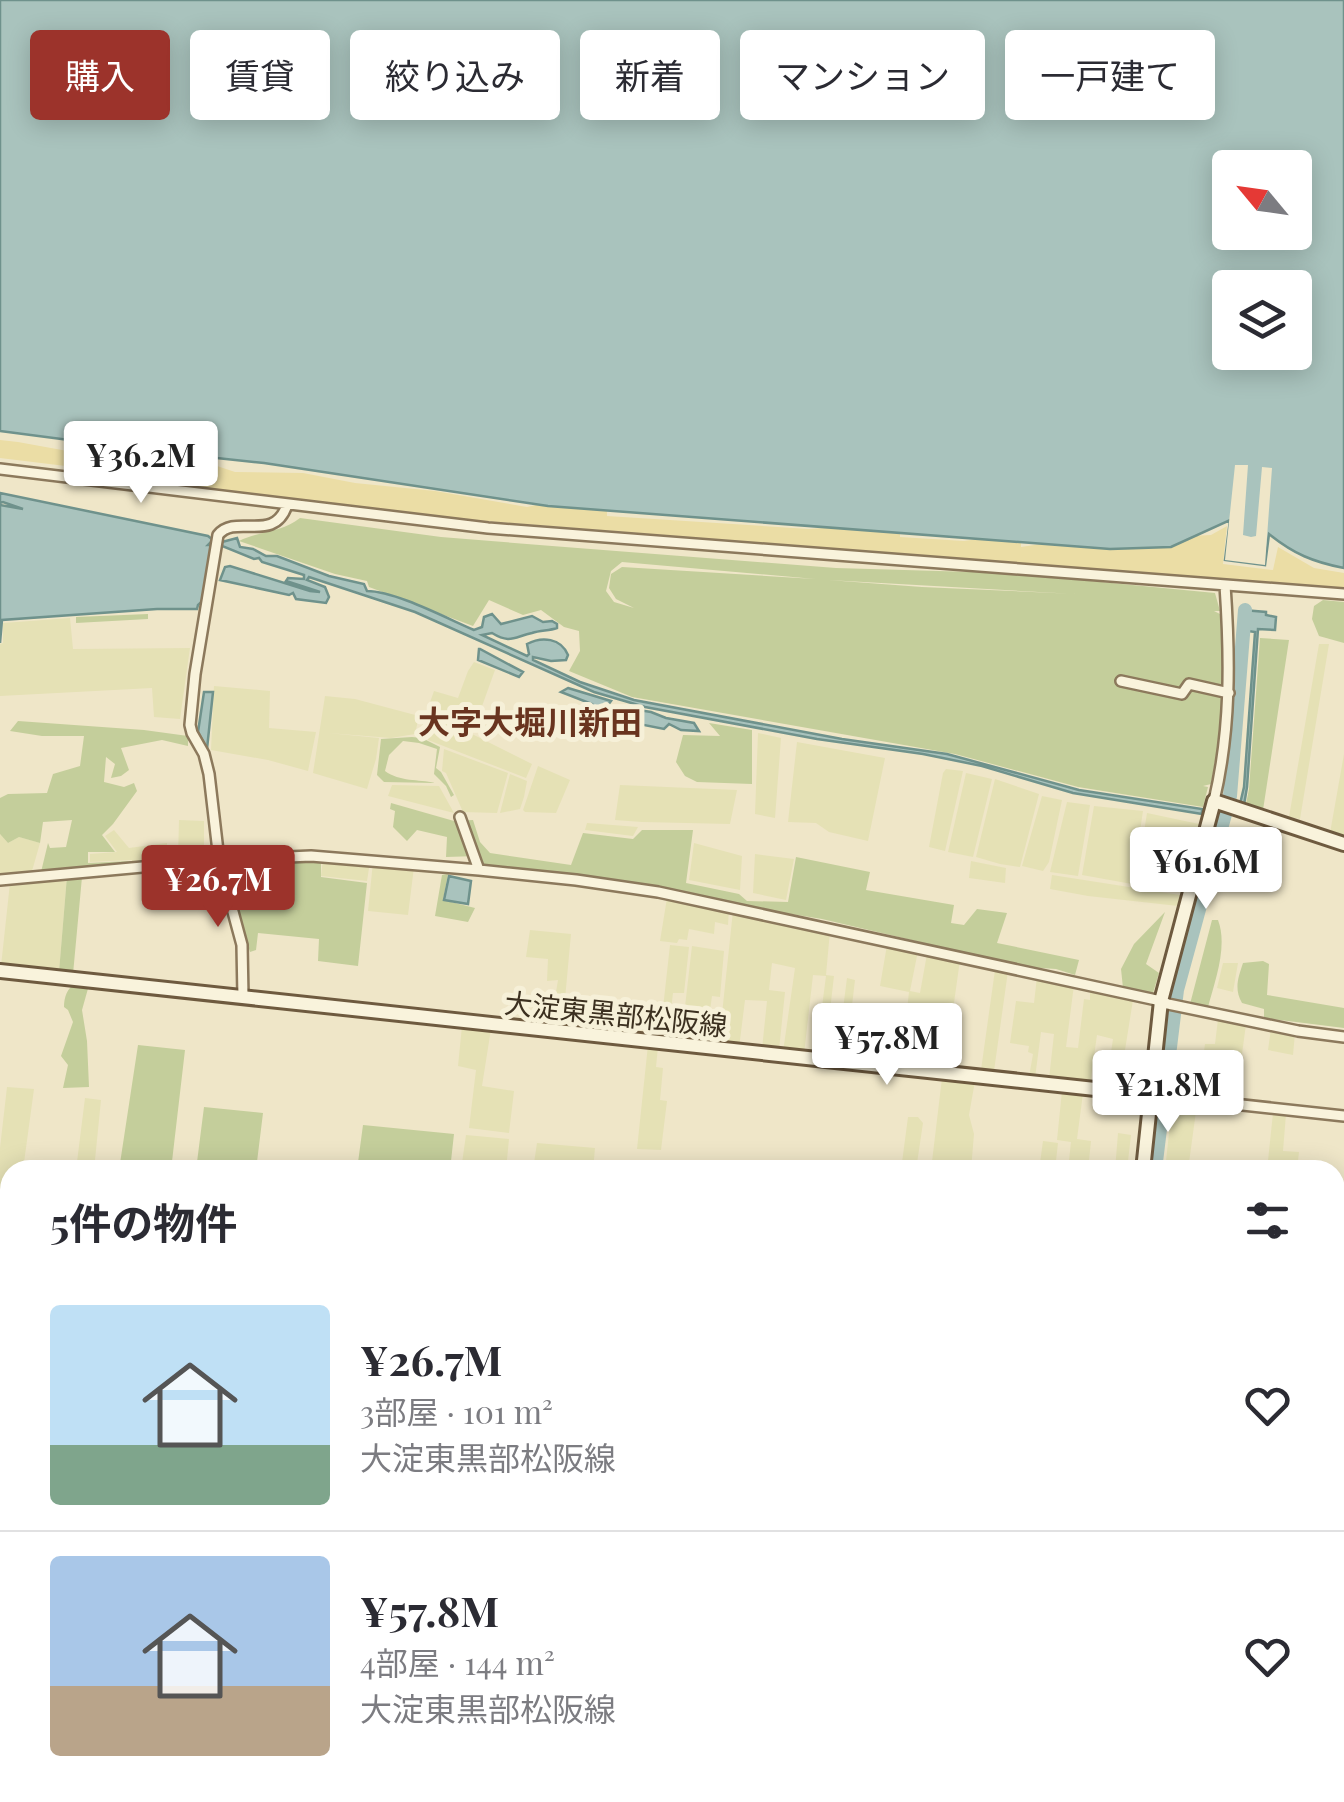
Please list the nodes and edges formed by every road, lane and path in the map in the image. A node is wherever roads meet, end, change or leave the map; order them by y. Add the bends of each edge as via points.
1 (0, 468) edge
2 (288, 505) junction
3 (1225, 584) junction
4 (1344, 594) edge
5 (1121, 681) dead end
6 (1229, 693) junction
7 (1217, 802) junction
8 (460, 816) dead end
9 (1344, 844) edge
10 (219, 860) junction
11 (478, 870) junction
12 (0, 880) edge
13 (0, 971) edge
14 (244, 997) junction
15 (1169, 1004) junction
16 (1344, 1037) edge
17 (1159, 1096) junction
18 (1344, 1116) edge
19 (1145, 1160) edge

1 - 2 street
2 - 3 street via 488,528
2 - 10 street via 266,526 232,526 218,535 190,724 204,754
3 - 4 street
3 - 6 street
5 - 6 street via 1182,694 1189,684
6 - 7 street
7 - 9 main road
7 - 15 main road
8 - 11 street
10 - 11 street via 311,856
10 - 12 street
10 - 14 street via 242,945
11 - 15 street via 658,892
13 - 14 main road, 大淀東黒部松阪線
14 - 17 main road, 大淀東黒部松阪線
15 - 16 street
15 - 17 main road
17 - 18 street
17 - 19 main road

